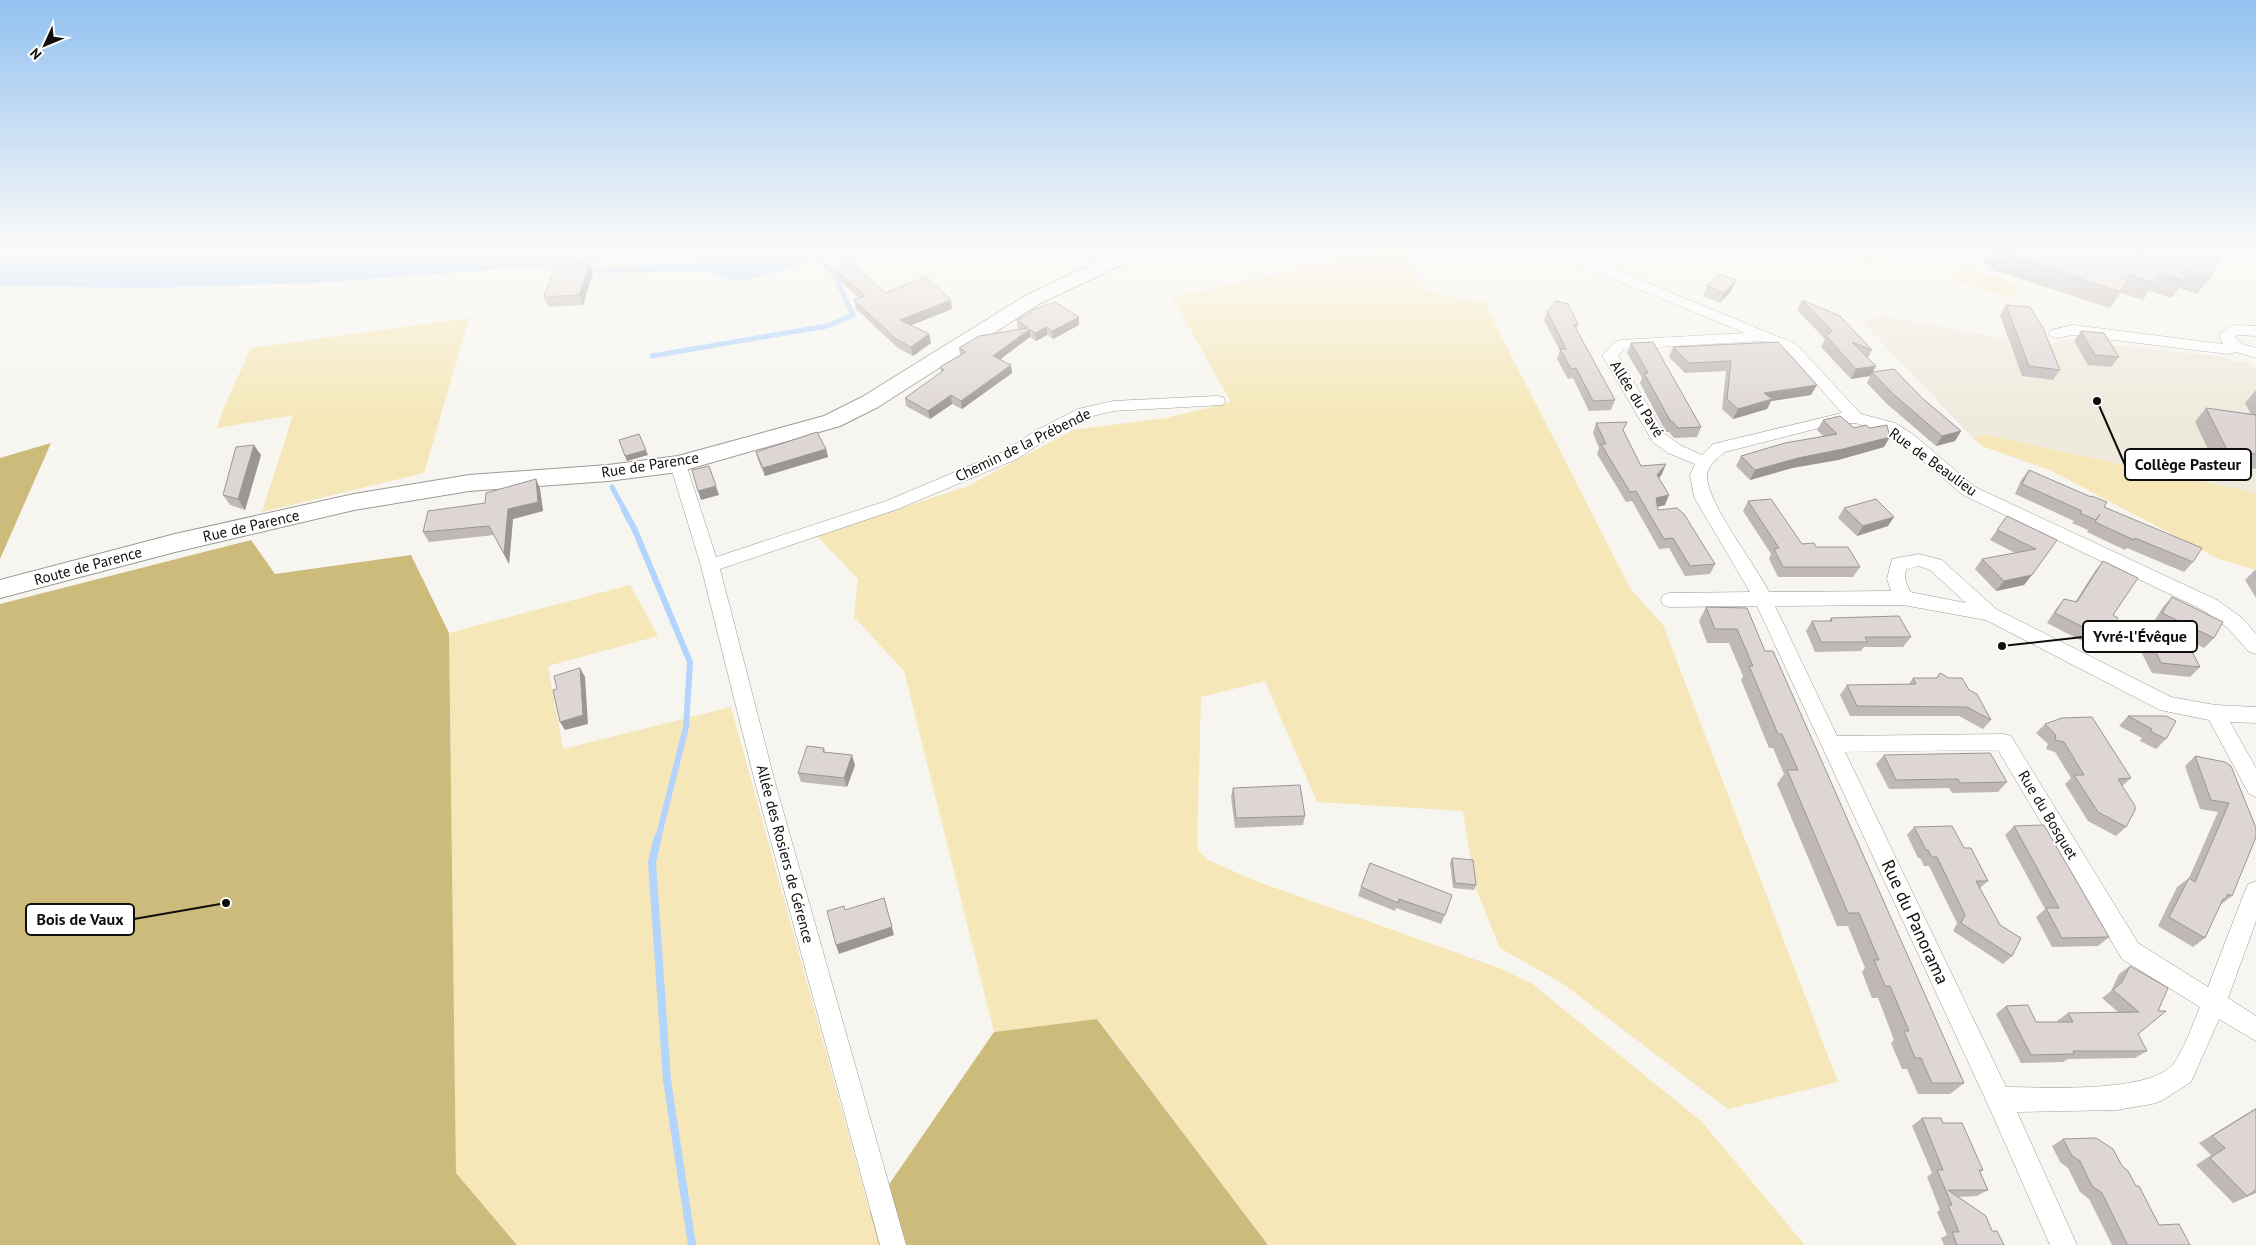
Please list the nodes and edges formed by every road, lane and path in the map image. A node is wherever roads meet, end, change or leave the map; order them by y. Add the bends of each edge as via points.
1 (1022, 306) edge
2 (1693, 306) edge
3 (2256, 331) edge
4 (2056, 333) dead end
5 (1768, 337) junction
6 (2236, 347) junction
7 (2256, 353) edge
8 (1217, 401) dead end
9 (1855, 418) junction
10 (1704, 462) junction
11 (678, 464) junction
12 (176, 543) joint
13 (710, 566) junction
14 (0, 589) edge
15 (1903, 598) junction
16 (1670, 600) dead end
17 (1763, 600) junction
18 (1990, 614) junction
19 (2256, 647) edge
20 (2216, 713) junction
21 (2256, 715) edge
22 (1831, 744) junction
23 (2256, 788) edge
24 (2256, 891) edge
25 (2214, 1003) junction
26 (2256, 1029) edge
27 (1999, 1100) junction
28 (893, 1245) edge
29 (2064, 1245) edge

1 - 11 street, Rue de Parence via 870,402 832,421
2 - 5 street
3 - 6 street via 2235,330 2227,335
4 - 6 street via 2073,330
5 - 9 street, Allée du Pavé via 1791,347
5 - 10 street, Allée du Pavé via 1620,345 1610,355 1659,438
6 - 7 street
8 - 13 street, Chemin de la Prébende via 1113,406 1084,414 1010,455 892,505
9 - 10 street, Rue de Beaulieu via 1836,419 1719,448
9 - 19 street, Rue de Beaulieu via 1889,428 1908,439 1970,491 1996,505 2210,605 2235,623
10 - 17 street via 1698,475 1703,497
11 - 12 street, Rue de Parence via 608,473 469,483 354,502
11 - 13 street, Allée des Rosiers de Gérence
12 - 14 street, Route de Parence
13 - 28 street, Allée des Rosiers de Gérence via 766,786
15 - 17 street
15 - 18 street
15 - 18 street via 1896,578 1898,564 1919,560 1936,565
16 - 17 street
17 - 22 street, Rue du Panorama
18 - 20 street via 2167,704
20 - 21 street
20 - 23 street
22 - 25 street, Rue du Bosquet via 2004,742 2130,950
22 - 27 street, Rue du Panorama
24 - 25 street
25 - 26 street
25 - 27 street via 2182,1073 2152,1092 2118,1098
27 - 29 street, Rue du Panorama

